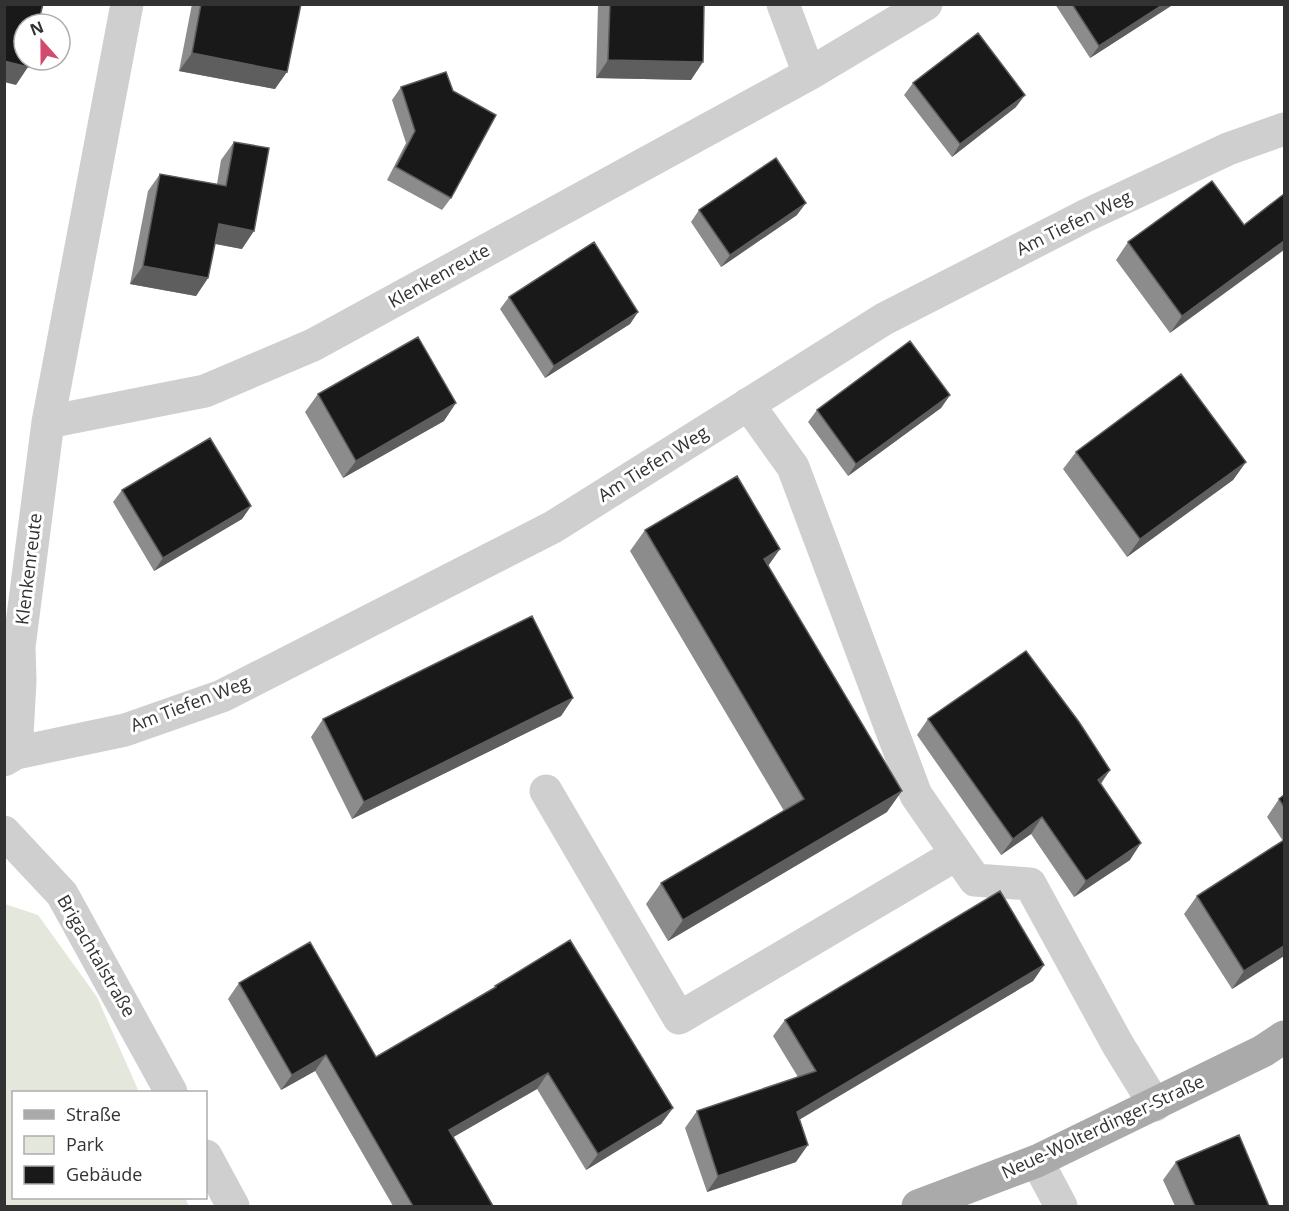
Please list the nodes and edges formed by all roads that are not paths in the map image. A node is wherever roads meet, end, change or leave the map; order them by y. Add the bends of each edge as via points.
1 (127, 4) edge
2 (783, 4) edge
3 (926, 4) edge
4 (809, 74) junction
5 (1284, 129) edge
6 (748, 404) junction
7 (48, 422) junction
8 (10, 757) edge
9 (546, 791) dead end
10 (4, 832) edge
11 (957, 854) junction
12 (1284, 1037) edge
13 (170, 1091) edge
14 (1155, 1105) junction
15 (207, 1158) edge
16 (1037, 1161) junction
17 (233, 1206) edge
18 (918, 1206) edge
19 (1061, 1206) edge

1 - 7 street, Klenkenreute
2 - 4 street
3 - 4 street, Klenkenreute
4 - 7 street, Klenkenreute via 313,345 205,391
5 - 6 street, Am Tiefen Weg via 1228,149 1088,214 904,308
6 - 8 street, Am Tiefen Weg via 553,527 222,696 124,730
6 - 11 street via 794,467 916,795
7 - 8 street, Klenkenreute via 19,647 20,681
9 - 11 street via 679,1018
10 - 13 street, Brigachtalstraße via 62,894
11 - 14 street via 975,880 1030,884
12 - 14 main road, Neue-Wolterdinger-Straße
14 - 16 main road, Neue-Wolterdinger-Straße
15 - 17 street
16 - 18 main road, Neue-Wolterdinger-Straße
16 - 19 street

